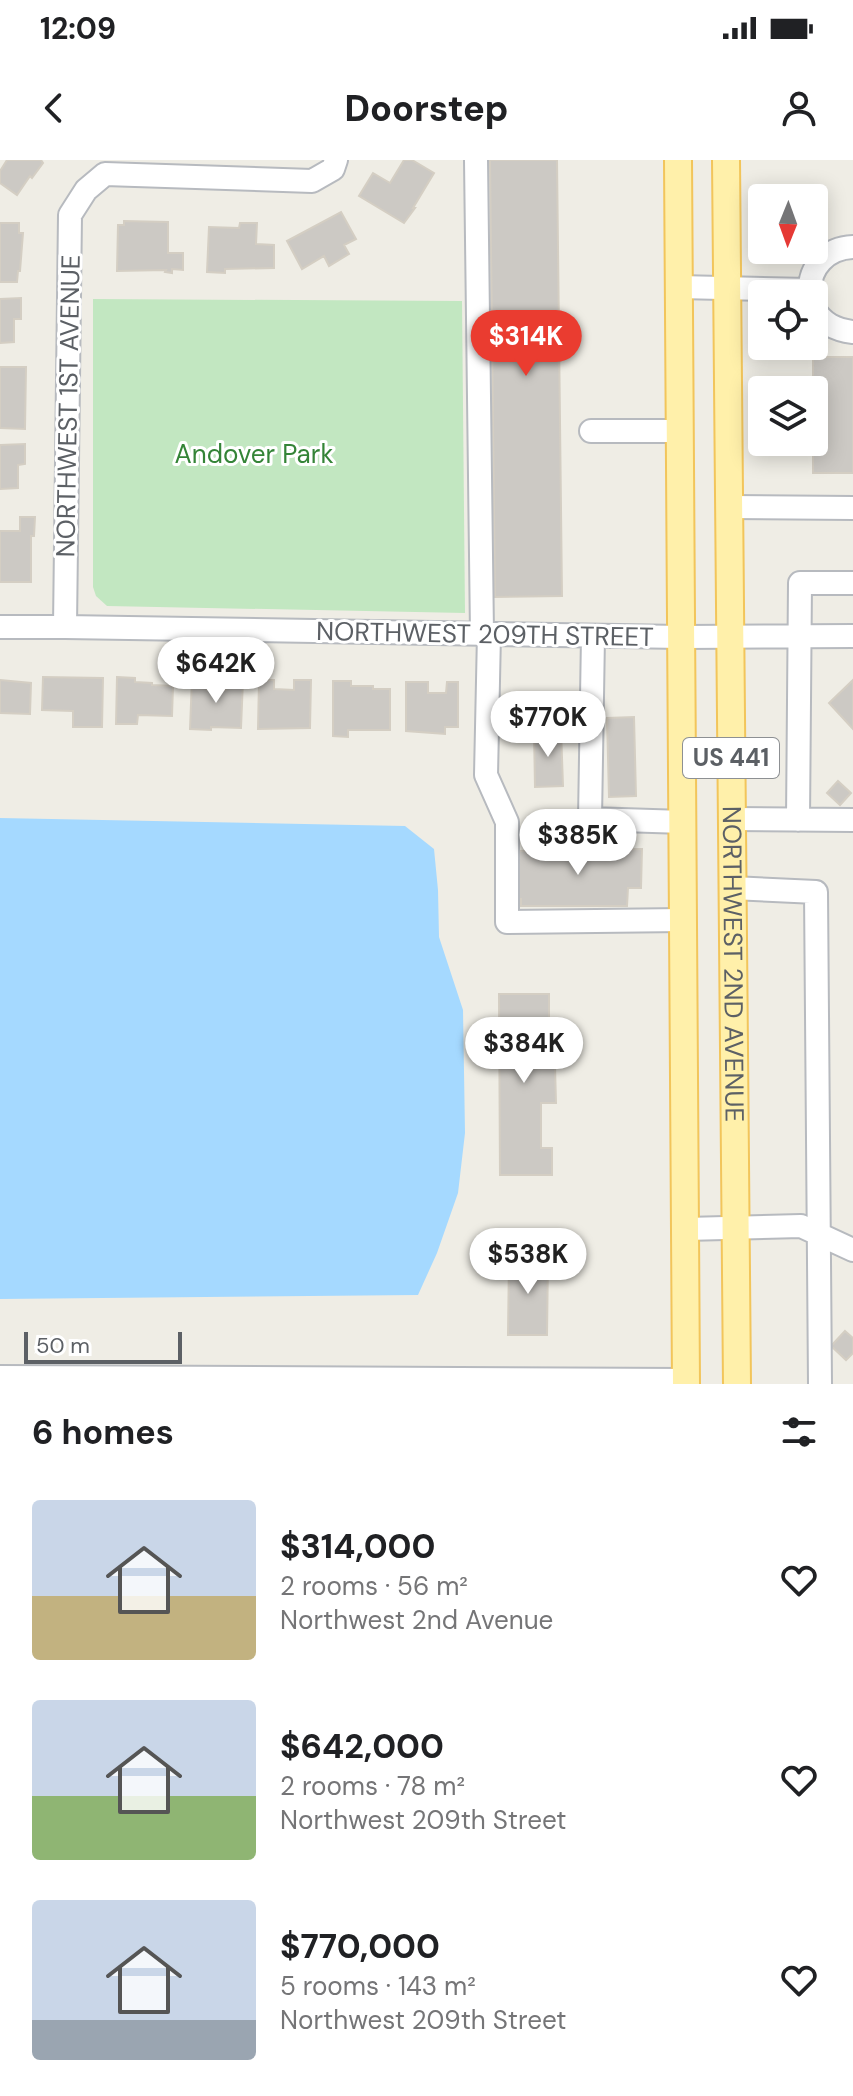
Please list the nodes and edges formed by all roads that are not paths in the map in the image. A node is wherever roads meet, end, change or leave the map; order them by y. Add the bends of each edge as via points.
1 (476, 160) edge
2 (678, 160) edge
3 (726, 160) edge
4 (335, 165) edge
5 (853, 247) edge
6 (812, 280) edge
7 (679, 287) junction
8 (727, 288) junction
9 (748, 290) edge
10 (828, 324) edge
11 (853, 332) edge
12 (591, 431) dead end
13 (680, 431) junction
14 (729, 507) junction
15 (853, 508) edge
16 (853, 583) edge
17 (0, 627) edge
18 (65, 627) junction
19 (486, 634) junction
20 (593, 636) junction
21 (730, 636) junction
22 (799, 636) junction
23 (853, 636) edge
24 (682, 637) junction
25 (732, 819) junction
26 (798, 820) junction
27 (853, 820) edge
28 (684, 822) junction
29 (732, 888) junction
30 (684, 920) junction
31 (736, 1228) junction
32 (686, 1229) junction
33 (818, 1234) junction
34 (853, 1250) edge
35 (0, 1377) edge
36 (560, 1382) edge
37 (686, 1382) edge
38 (737, 1384) edge
39 (820, 1384) edge

1 - 19 street
2 - 7 main road, NORTHWEST 2ND AVENUE / US 441
3 - 8 main road, NORTHWEST 2ND AVENUE / US 441
4 - 18 street, NORTHWEST 1ST AVENUE via 312,181 105,174 86,190 70,215
5 - 6 street via 831,252 812,272
7 - 8 street
7 - 13 main road, NORTHWEST 2ND AVENUE / US 441
8 - 9 street
8 - 14 main road, NORTHWEST 2ND AVENUE / US 441
10 - 11 street
12 - 13 street
13 - 24 main road, NORTHWEST 2ND AVENUE / US 441
14 - 15 street
14 - 21 main road, NORTHWEST 2ND AVENUE / US 441
16 - 22 street via 800,583
17 - 18 street, NORTHWEST 209TH STREET
18 - 19 street, NORTHWEST 209TH STREET
19 - 20 street, NORTHWEST 209TH STREET
19 - 30 street via 486,775 507,822 507,922
20 - 24 street, NORTHWEST 209TH STREET
20 - 28 street via 590,819
21 - 22 street, NORTHWEST 209TH STREET
21 - 24 street, NORTHWEST 209TH STREET
21 - 25 main road, NORTHWEST 2ND AVENUE / US 441
22 - 23 street, NORTHWEST 209TH STREET
22 - 26 street
24 - 28 main road, NORTHWEST 2ND AVENUE / US 441
25 - 26 street
25 - 29 main road, NORTHWEST 2ND AVENUE / US 441
26 - 27 street
28 - 30 main road, NORTHWEST 2ND AVENUE / US 441
29 - 31 main road, NORTHWEST 2ND AVENUE / US 441
29 - 33 street via 816,892
30 - 32 main road, NORTHWEST 2ND AVENUE / US 441
31 - 32 street
31 - 33 street via 801,1226
31 - 38 main road, NORTHWEST 2ND AVENUE / US 441
32 - 37 main road, NORTHWEST 2ND AVENUE / US 441
33 - 34 street
33 - 39 street
35 - 36 street
36 - 37 street

